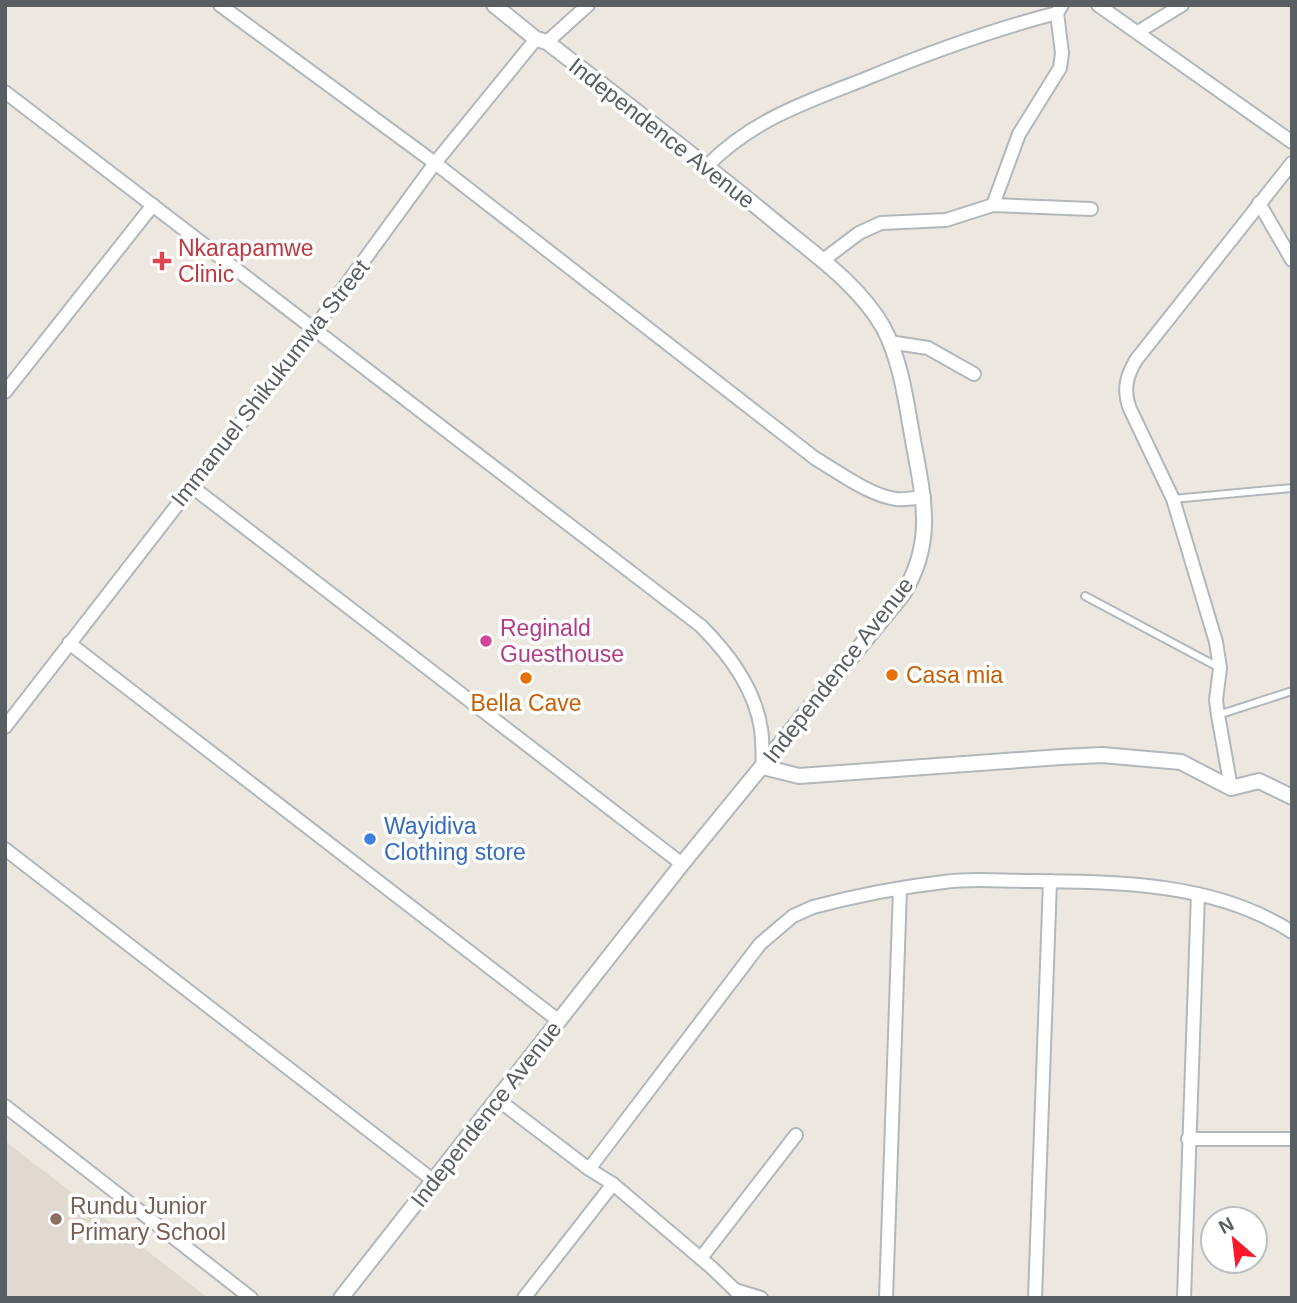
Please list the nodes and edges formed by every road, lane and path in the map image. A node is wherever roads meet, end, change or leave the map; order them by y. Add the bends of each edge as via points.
1 (220, 5) edge
2 (494, 5) edge
3 (588, 5) edge
4 (1098, 5) edge
5 (1182, 5) edge
6 (1060, 9) edge
7 (1138, 32) junction
8 (541, 41) junction
9 (5, 92) edge
10 (1292, 142) edge
11 (435, 163) junction
12 (1292, 163) edge
13 (707, 166) junction
14 (1259, 203) junction
15 (153, 205) junction
16 (993, 205) junction
17 (1091, 209) dead end
18 (1292, 260) edge
19 (822, 261) junction
20 (313, 330) junction
21 (889, 342) junction
22 (974, 374) dead end
23 (5, 392) edge
24 (191, 486) junction
25 (1292, 488) edge
26 (924, 497) junction
27 (1173, 499) junction
28 (1085, 596) dead end
29 (69, 643) junction
30 (1220, 668) junction
31 (1292, 691) edge
32 (1218, 715) junction
33 (5, 727) edge
34 (762, 767) junction
35 (1231, 788) junction
36 (1292, 797) edge
37 (5, 849) edge
38 (682, 864) junction
39 (1050, 881) junction
40 (900, 889) junction
41 (1198, 894) junction
42 (1292, 932) edge
43 (559, 1021) junction
44 (497, 1099) junction
45 (5, 1106) edge
46 (796, 1135) dead end
47 (1188, 1139) junction
48 (1292, 1139) edge
49 (589, 1169) junction
50 (434, 1181) junction
51 (613, 1184) junction
52 (701, 1258) junction
53 (738, 1294) edge
54 (251, 1298) edge
55 (341, 1298) edge
56 (524, 1298) edge
57 (761, 1298) edge
58 (886, 1298) edge
59 (1035, 1298) edge
60 (1184, 1298) edge

1 - 11 street
2 - 8 street, Independence Avenue
3 - 8 street, Immanuel Shikukumwa Street
4 - 7 street
5 - 7 street
6 - 13 street via 961,40 778,115 740,136
6 - 16 street via 1060,68 1019,134
7 - 10 street
8 - 11 street, Immanuel Shikukumwa Street
8 - 13 street, Independence Avenue
9 - 15 street
11 - 20 street, Immanuel Shikukumwa Street
11 - 26 street via 816,459 891,498
12 - 14 street
13 - 19 street, Independence Avenue
14 - 18 street
14 - 27 street via 1136,360 1127,378 1125,398
15 - 20 street
15 - 23 street
16 - 17 street
16 - 19 street via 946,219 881,223
19 - 21 street, Independence Avenue via 870,308
20 - 24 street, Immanuel Shikukumwa Street
20 - 34 street via 701,626 747,689 761,728
21 - 22 street via 928,348
21 - 26 street, Independence Avenue via 900,374
24 - 29 street, Immanuel Shikukumwa Street
24 - 38 street
25 - 27 lane
26 - 34 street, Independence Avenue via 923,547 903,594
27 - 30 street
28 - 30 lane
29 - 33 street, Immanuel Shikukumwa Street
29 - 43 street
30 - 32 street
31 - 32 lane
32 - 35 street
34 - 35 street via 799,776 1102,755 1181,762
34 - 38 street, Independence Avenue
35 - 36 street via 1259,781
37 - 50 street
38 - 43 street, Independence Avenue
39 - 40 street via 946,881
39 - 41 street via 1127,884
39 - 59 street
40 - 49 street via 813,907 775,929
40 - 58 street
41 - 42 street via 1258,914
41 - 47 street
43 - 44 street, Independence Avenue
44 - 49 street
44 - 50 street, Independence Avenue
45 - 54 street
46 - 52 street
47 - 48 street
47 - 60 street
49 - 51 street
50 - 55 street, Independence Avenue
51 - 52 street
51 - 56 street
52 - 53 street
53 - 57 street

